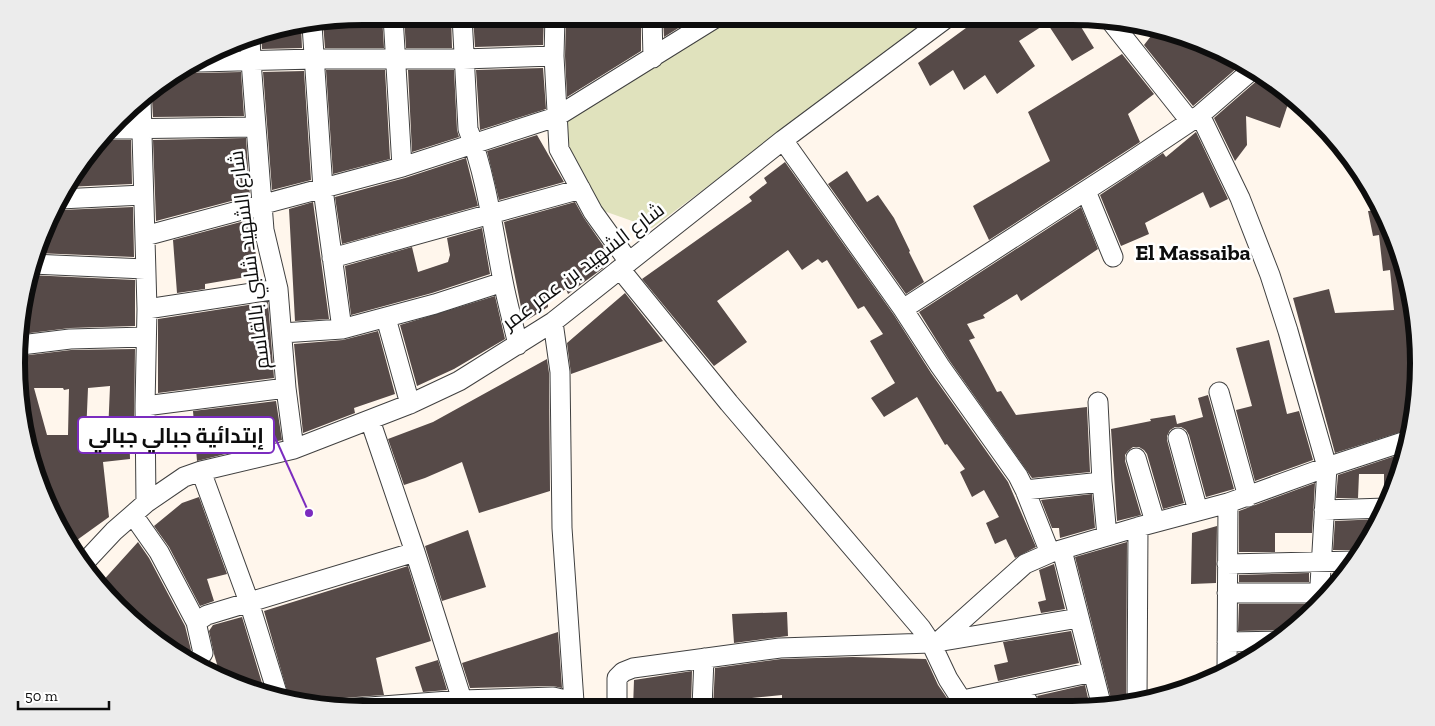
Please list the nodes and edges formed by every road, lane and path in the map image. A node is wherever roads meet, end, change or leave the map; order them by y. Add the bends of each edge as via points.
1 (393, 25) edge
2 (462, 25) edge
3 (555, 25) edge
4 (652, 25) edge
5 (705, 25) edge
6 (937, 25) edge
7 (1117, 28) edge
8 (312, 29) edge
9 (250, 44) edge
10 (554, 56) junction
11 (653, 58) junction
12 (315, 59) junction
13 (396, 59) junction
14 (463, 59) junction
15 (210, 62) edge
16 (251, 62) junction
17 (1247, 74) edge
18 (141, 108) edge
19 (556, 117) junction
20 (1195, 118) junction
21 (256, 127) junction
22 (119, 129) edge
23 (141, 129) junction
24 (783, 140) junction
25 (474, 145) junction
26 (402, 167) junction
27 (323, 189) junction
28 (581, 190) junction
29 (1086, 191) junction
30 (143, 195) junction
31 (68, 199) edge
32 (261, 205) junction
33 (491, 215) junction
34 (145, 236) junction
35 (1113, 257) dead end
36 (332, 258) junction
37 (40, 264) edge
38 (624, 266) junction
39 (145, 269) junction
40 (503, 282) junction
41 (278, 289) junction
42 (147, 309) junction
43 (903, 309) junction
44 (386, 318) junction
45 (553, 322) junction
46 (342, 329) junction
47 (282, 333) junction
48 (146, 337) junction
49 (518, 344) junction
50 (26, 345) edge
51 (286, 388) junction
52 (1219, 392) dead end
53 (1098, 402) dead end
54 (410, 404) junction
55 (145, 406) junction
56 (370, 420) junction
57 (1178, 438) dead end
58 (1400, 443) edge
59 (294, 449) junction
60 (1136, 458) dead end
61 (1327, 467) junction
62 (201, 471) junction
63 (1102, 482) junction
64 (1025, 490) junction
65 (1248, 496) junction
66 (1228, 503) junction
67 (1377, 508) edge
68 (140, 509) junction
69 (1324, 510) junction
70 (1198, 511) junction
71 (1147, 525) junction
72 (1107, 536) junction
73 (1056, 551) junction
74 (415, 552) junction
75 (88, 559) edge
76 (1346, 561) edge
77 (1322, 562) junction
78 (1227, 564) junction
79 (1227, 593) junction
80 (1319, 593) edge
81 (1316, 597) edge
82 (249, 602) junction
83 (1079, 618) junction
84 (196, 622) junction
85 (1265, 641) edge
86 (935, 642) junction
87 (1227, 642) junction
88 (199, 658) edge
89 (704, 658) junction
90 (1227, 663) edge
91 (1094, 672) junction
92 (276, 689) edge
93 (1020, 689) junction
94 (1137, 695) edge
95 (1100, 699) edge
96 (462, 700) junction
97 (449, 701) edge
98 (565, 701) edge
99 (577, 701) edge
100 (617, 701) edge
101 (702, 701) edge
102 (961, 701) edge
103 (977, 701) edge
104 (1027, 701) edge

1 - 13 street
2 - 14 street
3 - 10 street
4 - 11 street
5 - 11 street
6 - 24 street, شارع الشهيد بن عمر عمر
7 - 20 street
8 - 12 street
9 - 16 street, شارع الشهيد شلبي بالقاسم
10 - 14 street
10 - 19 street
11 - 19 street
12 - 13 street
12 - 16 street
12 - 27 street
13 - 14 street
13 - 26 street
14 - 25 street via 468,129
15 - 16 street
16 - 21 street, شارع الشهيد شلبي بالقاسم
17 - 20 street
18 - 23 street
19 - 25 street
19 - 28 street via 559,149
20 - 29 street
20 - 61 street via 1240,198 1270,275
21 - 23 street
21 - 32 street, شارع الشهيد شلبي بالقاسم
22 - 23 street
23 - 30 street
24 - 38 street, شارع الشهيد بن عمر عمر
24 - 43 street
25 - 26 street
25 - 33 street
26 - 27 street
27 - 32 street
27 - 36 street
28 - 33 street
28 - 38 street
29 - 35 street
29 - 43 street
30 - 31 street
30 - 34 street
32 - 34 street
32 - 41 street, شارع الشهيد شلبي بالقاسم
33 - 36 street
33 - 40 street
34 - 39 street
36 - 46 street
37 - 39 street
38 - 45 street, شارع الشهيد بن عمر عمر
38 - 86 street via 729,403
39 - 42 street
40 - 44 street
40 - 49 street
41 - 42 street
41 - 47 street, شارع الشهيد شلبي بالقاسم
42 - 48 street
43 - 64 street
44 - 46 street
44 - 54 street
45 - 49 street, شارع الشهيد بن عمر عمر
45 - 99 street via 560,372 562,528
46 - 47 street
47 - 51 street, شارع الشهيد شلبي بالقاسم
48 - 50 street
48 - 55 street
49 - 54 street, شارع الشهيد بن عمر عمر via 459,381
51 - 55 street
51 - 59 street, شارع الشهيد شلبي بالقاسم
52 - 65 street
53 - 63 street
54 - 56 street, شارع الشهيد بن عمر عمر
55 - 68 street
56 - 59 street, شارع الشهيد بن عمر عمر
56 - 74 street
57 - 70 street
58 - 61 street
59 - 62 street, شارع الشهيد بن عمر عمر
60 - 71 street
61 - 65 street
61 - 69 street
62 - 68 street, شارع الشهيد بن عمر عمر via 184,477
62 - 82 street
63 - 64 street
63 - 72 street
64 - 73 street
65 - 66 street
66 - 70 street
66 - 78 street
67 - 69 street
68 - 75 street, شارع الشهيد بن عمر عمر
68 - 84 street
69 - 77 street
70 - 71 street
71 - 72 street
71 - 94 street
72 - 73 street
73 - 83 street
73 - 86 street via 1024,564
74 - 82 street
74 - 96 street
76 - 77 street
77 - 78 street
77 - 80 street
78 - 79 street
79 - 81 street
79 - 87 street
82 - 84 street via 207,615
82 - 92 street
83 - 86 street
83 - 91 street
84 - 88 street via 203,653
85 - 87 street
86 - 89 street via 780,648
86 - 102 street via 948,679
87 - 90 street
89 - 100 street via 623,672 617,678
89 - 101 street
91 - 93 street
91 - 95 street
93 - 103 street
93 - 104 street
96 - 97 street
96 - 98 street via 553,697

